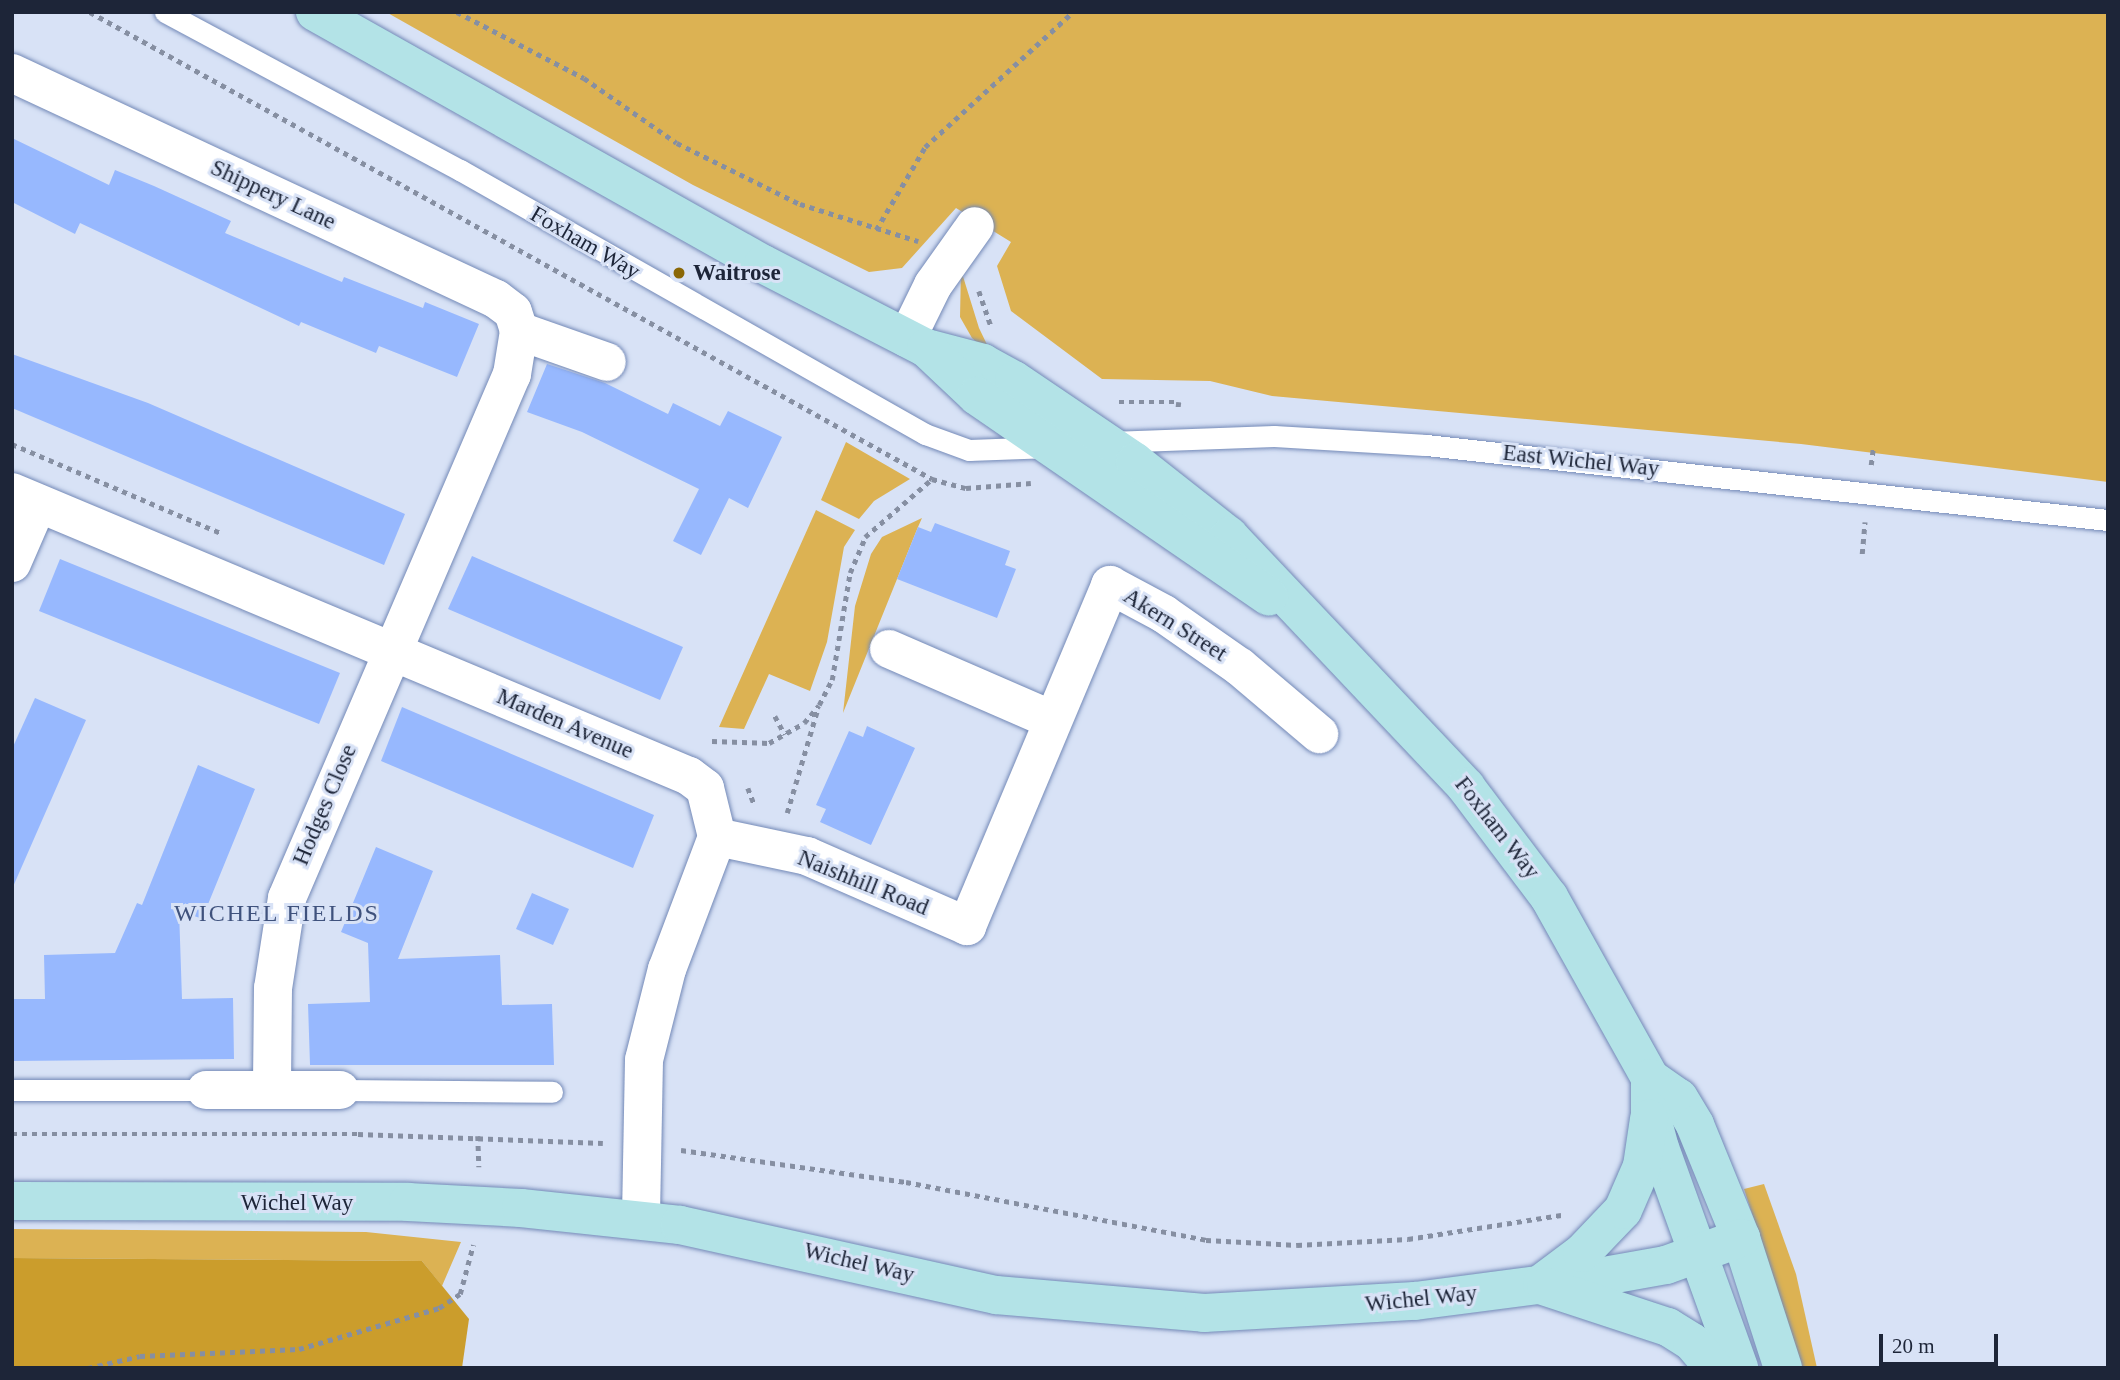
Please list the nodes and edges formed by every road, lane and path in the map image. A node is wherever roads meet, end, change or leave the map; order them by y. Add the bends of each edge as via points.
1 (90, 12) edge
2 (165, 12) edge
3 (315, 12) edge
4 (457, 12) edge
5 (1073, 12) edge
6 (12, 73) edge
7 (876, 230) junction
8 (965, 238) joint
9 (519, 331) junction
10 (917, 343) junction
11 (607, 362) dead end
12 (1106, 442) junction
13 (12, 444) edge
14 (1049, 464) junction
15 (932, 479) junction
16 (25, 498) edge
17 (2108, 520) edge
18 (229, 537) dead end
19 (12, 563) edge
20 (1299, 611) junction
21 (889, 649) dead end
22 (392, 651) junction
23 (819, 705) junction
24 (775, 716) dead end
25 (1050, 719) junction
26 (1319, 734) dead end
27 (785, 735) junction
28 (698, 737) dead end
29 (723, 745) junction
30 (729, 755) dead end
31 (741, 775) dead end
32 (756, 809) dead end
33 (783, 825) dead end
34 (717, 837) junction
35 (967, 926) joint
36 (12, 1090) edge
37 (206, 1090) joint
38 (272, 1090) junction
39 (340, 1090) joint
40 (552, 1092) dead end
41 (1650, 1094) junction
42 (12, 1134) edge
43 (645, 1146) junction
44 (12, 1201) edge
45 (481, 1206) junction
46 (1568, 1213) dead end
47 (641, 1220) junction
48 (1741, 1238) junction
49 (1702, 1252) junction
50 (1540, 1285) junction
51 (88, 1368) edge
52 (1714, 1368) edge
53 (1739, 1368) edge
54 (1783, 1368) edge

1 - 15 path
2 - 14 lane, Foxham Way via 460,170 925,434 969,450
3 - 10 main road, Foxham Way via 625,188
4 - 7 path via 584,78 677,143 800,204
5 - 7 path via 925,147
6 - 9 street, Shippery Lane via 496,299 513,312
7 - 8 path
8 - 10 street
9 - 11 street
9 - 22 street via 512,374
10 - 12 main road, Foxham Way via 983,363
10 - 14 main road, Foxham Way
12 - 14 lane, East Wichel Way
12 - 17 lane, East Wichel Way via 1237,436 1365,440
12 - 20 main road, Foxham Way via 1229,536
13 - 18 path
14 - 15 path via 966,488
14 - 20 main road, Foxham Way via 1234,577
15 - 23 path via 865,537 850,573 832,680
16 - 19 street
16 - 22 street, Marden Avenue
20 - 41 main road, Foxham Way via 1450,769 1532,872 1584,955
21 - 25 street
22 - 34 street, Marden Avenue via 689,776 705,788
22 - 38 street, Hodges Close via 287,898 273,988
23 - 27 path
23 - 33 path
24 - 27 path
25 - 26 street, Akern Street via 1110,585 1164,614 1240,667
25 - 35 street, Akern Street
27 - 29 path via 769,743
28 - 29 path
29 - 30 path
31 - 32 path
34 - 35 street, Naishhill Road via 807,856
34 - 43 street via 667,969 644,1060
36 - 37 lane
37 - 38 street
38 - 39 street
39 - 40 lane
41 - 48 main road, Foxham Way via 1679,1098 1695,1125
41 - 49 main road, Foxham Way
41 - 50 main road via 1642,1166 1630,1200 1582,1253
42 - 43 path via 358,1133
43 - 46 path via 906,1182 1206,1240 1297,1245 1408,1239
43 - 47 street
44 - 45 main road, Wichel Way
45 - 47 main road, Wichel Way
45 - 51 path via 465,1283 460,1294 439,1308 299,1349 140,1356
47 - 50 main road, Wichel Way via 763,1240 996,1295 1124,1310 1322,1309
48 - 49 main road, Wichel Way
48 - 54 main road, Foxham Way
49 - 50 main road, Wichel Way via 1656,1267
49 - 53 main road, Foxham Way
50 - 52 main road via 1668,1327 1692,1342

